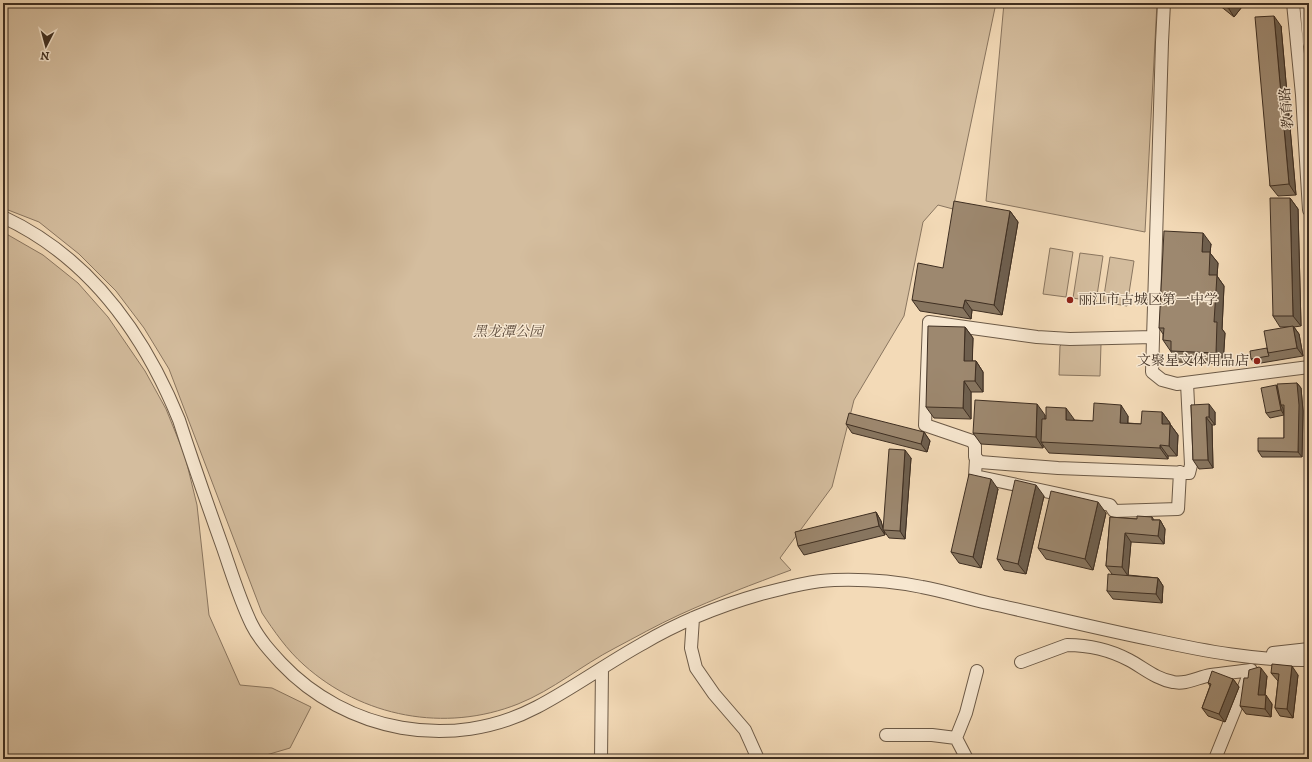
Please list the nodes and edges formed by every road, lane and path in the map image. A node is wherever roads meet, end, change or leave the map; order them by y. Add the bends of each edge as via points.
1 (1164, 3) edge
2 (1293, 3) edge
3 (1306, 3) edge
4 (1309, 43) edge
5 (1309, 210) edge
6 (3, 217) edge
7 (1153, 337) junction
8 (1309, 367) edge
9 (1187, 382) junction
10 (976, 459) junction
11 (1180, 472) junction
12 (693, 618) junction
13 (1105, 630) junction
14 (1100, 649) junction
15 (1309, 649) edge
16 (1236, 655) junction
17 (1256, 658) junction
18 (1309, 660) edge
19 (1021, 662) dead end
20 (602, 668) junction
21 (1251, 670) junction
22 (977, 671) dead end
23 (886, 735) dead end
24 (956, 738) junction
25 (601, 759) edge
26 (758, 759) edge
27 (967, 759) edge
28 (1215, 759) edge

1 - 7 street
2 - 5 street, 教育路
3 - 4 street
6 - 20 street via 44,240 78,267 108,298 137,338 158,372 179,420 253,626 275,656 302,683 334,704 364,718 400,728 441,731 471,729 520,714
7 - 9 street via 1152,372 1167,382
7 - 10 street via 1036,337 929,322 925,425 972,441
8 - 9 street
9 - 11 street via 1191,465 1189,473
10 - 11 street via 980,462 1058,468
10 - 11 street via 975,476 1110,506 1114,511 1178,509
12 - 13 street via 754,596 802,583 853,580 920,586
12 - 20 street via 648,640
12 - 26 street via 691,648 696,668 745,730
13 - 14 street
13 - 16 street
14 - 19 street via 1067,645
14 - 21 street via 1115,653 1149,674 1172,682 1180,683 1210,675
15 - 16 street
16 - 17 street
17 - 18 street
17 - 21 street
20 - 25 street
21 - 28 street
22 - 24 street via 966,713
23 - 24 street
24 - 27 street

